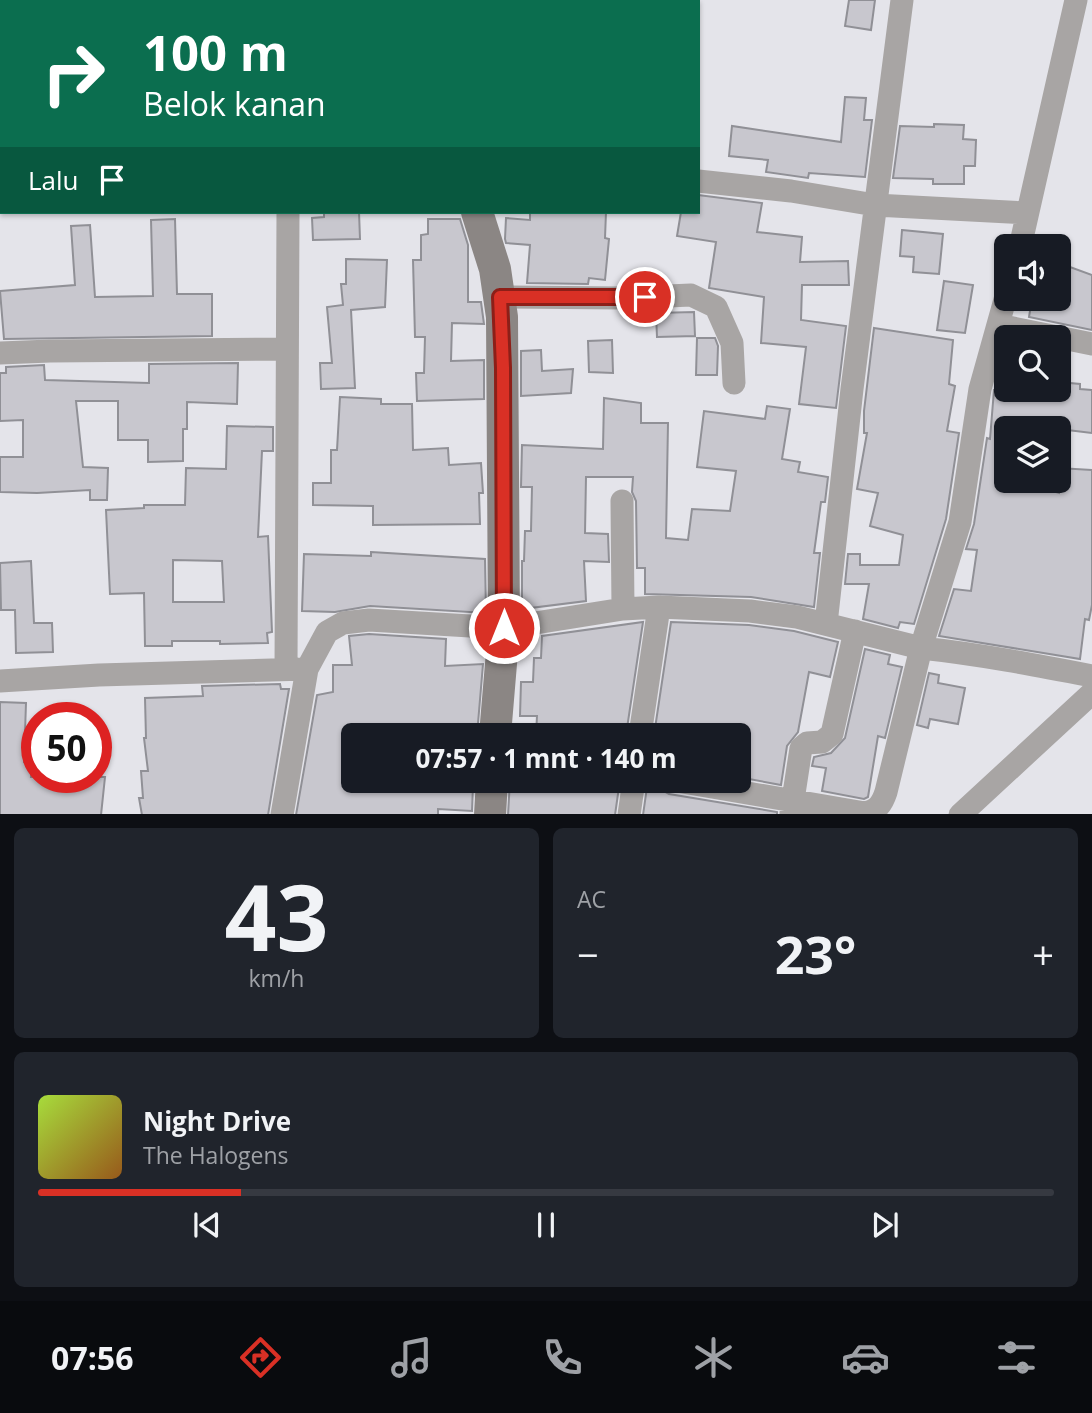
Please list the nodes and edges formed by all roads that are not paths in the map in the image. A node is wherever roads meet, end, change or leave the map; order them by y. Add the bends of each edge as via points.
1 (902, 0) edge
2 (1077, 0) edge
3 (1092, 15) edge
4 (700, 180) edge
5 (875, 205) junction
6 (1027, 213) junction
7 (288, 214) edge
8 (478, 214) edge
9 (1023, 234) edge
10 (500, 297) junction
11 (994, 340) edge
12 (1071, 340) edge
13 (1092, 344) edge
14 (287, 349) junction
15 (0, 353) edge
16 (734, 383) dead end
17 (622, 500) dead end
18 (659, 607) junction
19 (623, 609) junction
20 (826, 624) junction
21 (504, 628) junction
22 (855, 631) junction
23 (921, 648) junction
24 (297, 669) junction
25 (1092, 676) edge
26 (0, 681) edge
27 (1092, 693) edge
28 (496, 723) edge
29 (642, 723) edge
30 (491, 793) edge
31 (632, 793) edge
32 (729, 793) edge
33 (791, 807) edge
34 (282, 814) edge
35 (490, 814) edge
36 (629, 814) edge
37 (960, 814) edge

1 - 5 street
2 - 3 street
2 - 6 street
4 - 5 street
5 - 6 street
5 - 20 street
6 - 9 street
7 - 14 street
8 - 10 main road
10 - 16 street via 691,295 716,307 732,343
10 - 21 main road
11 - 23 street via 980,389 960,522
12 - 13 street
14 - 15 street
14 - 24 street
17 - 19 street
18 - 19 street
18 - 20 street via 750,611
18 - 29 street
19 - 21 street
20 - 22 street
21 - 24 street via 369,620 342,623 327,632
21 - 28 main road
22 - 23 street
22 - 33 street via 832,734 822,742 803,745
23 - 25 street
23 - 33 street via 881,805 864,813
24 - 26 street
24 - 34 street
27 - 37 street
30 - 35 main road
31 - 36 street
32 - 33 street

